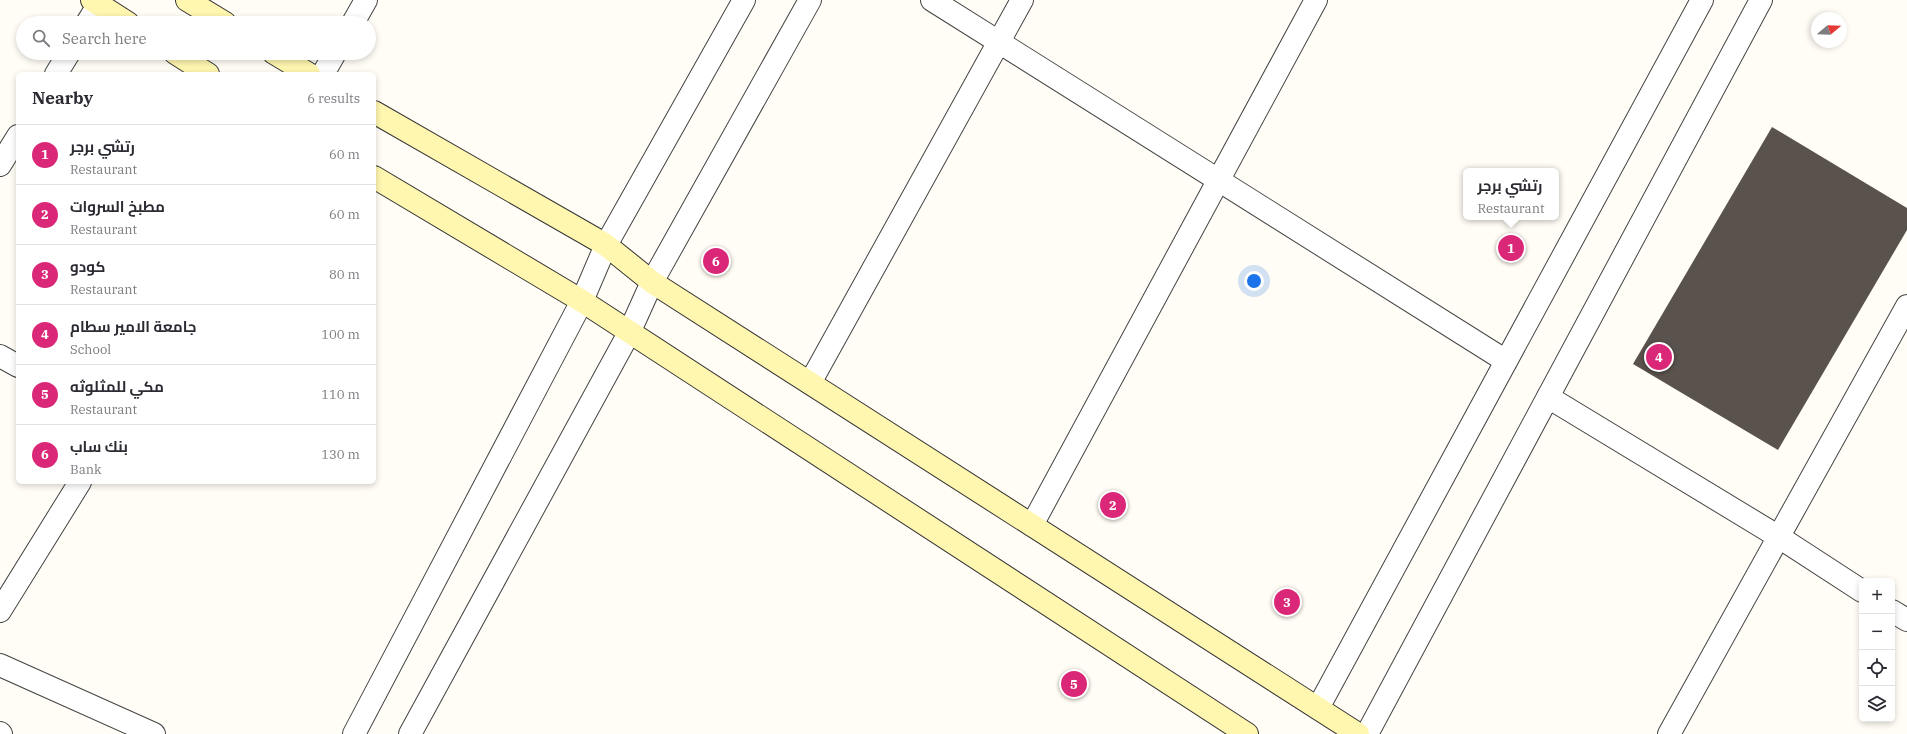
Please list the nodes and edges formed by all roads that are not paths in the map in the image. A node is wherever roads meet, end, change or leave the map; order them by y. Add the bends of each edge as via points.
1 (187, 0) edge
2 (366, 0) edge
3 (744, 0) edge
4 (810, 0) edge
5 (932, 0) edge
6 (1022, 0) edge
7 (1316, 0) edge
8 (1702, 0) edge
9 (1761, 0) edge
10 (96, 2) edge
11 (90, 16) edge
12 (117, 16) edge
13 (213, 16) edge
14 (357, 16) edge
15 (999, 42) junction
16 (65, 60) edge
17 (186, 60) edge
18 (286, 60) edge
19 (332, 60) edge
20 (57, 72) edge
21 (205, 72) edge
22 (306, 72) edge
23 (324, 72) edge
24 (376, 113) edge
25 (16, 139) edge
26 (0, 165) edge
27 (376, 178) edge
28 (1218, 180) junction
29 (606, 245) junction
30 (652, 282) junction
31 (582, 301) junction
32 (1905, 315) edge
33 (629, 333) junction
34 (0, 356) edge
35 (1506, 361) junction
36 (16, 365) edge
37 (810, 383) junction
38 (1548, 397) junction
39 (79, 484) edge
40 (1032, 525) junction
41 (1779, 537) junction
42 (1859, 589) edge
43 (0, 611) edge
44 (1895, 613) edge
45 (1907, 620) edge
46 (0, 665) edge
47 (1318, 708) junction
48 (154, 734) edge
49 (354, 734) edge
50 (410, 734) edge
51 (1247, 734) edge
52 (1358, 734) edge
53 (1367, 734) edge
54 (1669, 734) edge

1 - 13 main road
2 - 14 street
3 - 29 street
4 - 30 street
5 - 15 street
6 - 15 street
7 - 28 street
8 - 35 street
9 - 38 street
10 - 11 street
10 - 12 main road
15 - 28 street
15 - 37 street
16 - 20 street
17 - 21 main road
18 - 22 main road
19 - 23 street
24 - 29 main road
25 - 26 street
27 - 31 main road
28 - 35 street
28 - 40 street
29 - 30 main road
29 - 31 street
30 - 33 street
30 - 37 main road
31 - 33 main road
31 - 49 street
32 - 41 street
33 - 50 street
33 - 51 main road
34 - 36 street
35 - 47 street
37 - 40 main road
38 - 41 street
38 - 53 street
39 - 43 street
40 - 47 main road
41 - 42 street
41 - 54 street
44 - 45 street
46 - 48 street
47 - 52 main road

